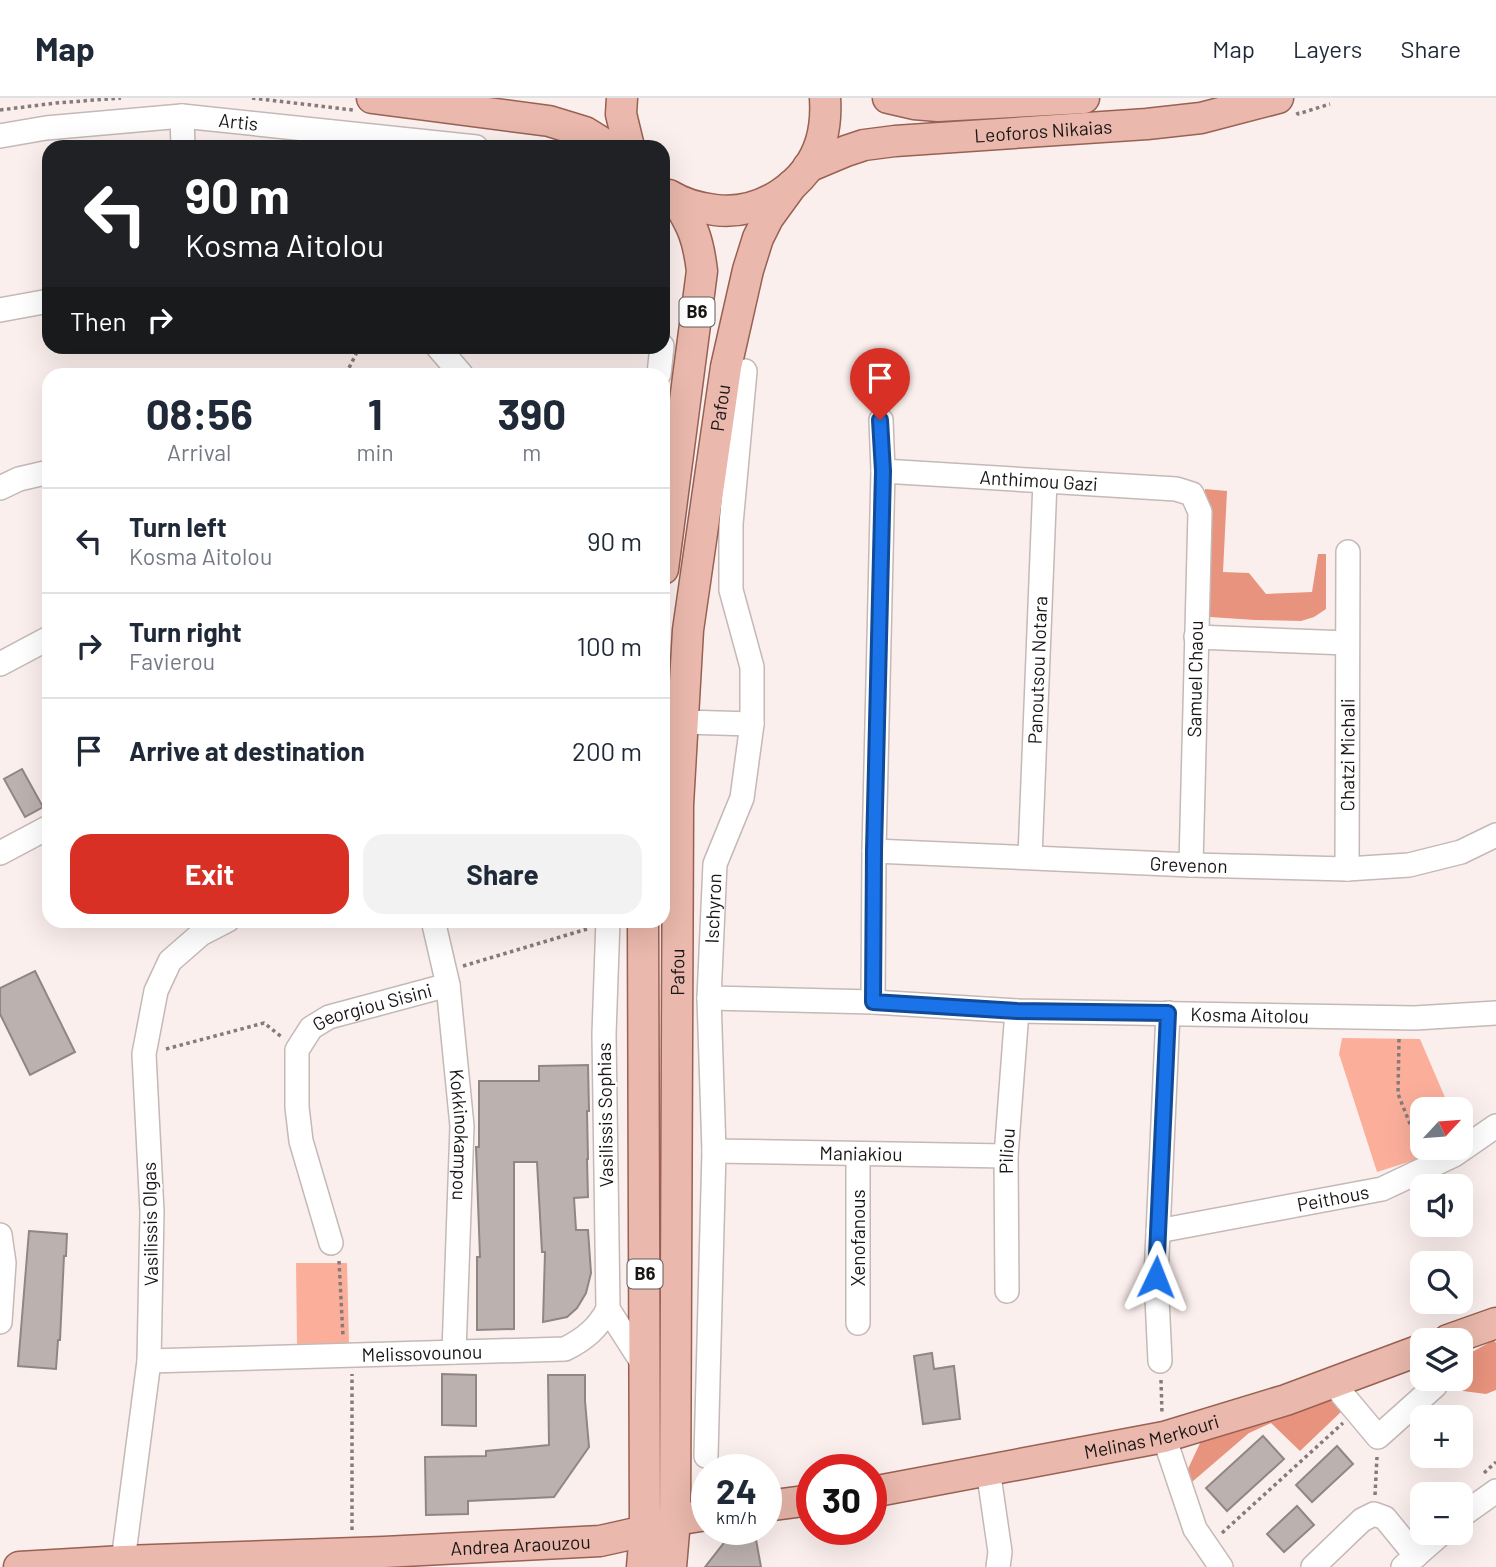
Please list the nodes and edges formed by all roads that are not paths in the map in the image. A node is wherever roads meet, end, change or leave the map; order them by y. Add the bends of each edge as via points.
1 (372, 98) edge
2 (622, 98) edge
3 (825, 98) edge
4 (888, 98) edge
5 (1084, 98) edge
6 (1286, 101) edge
7 (182, 116) junction
8 (0, 136) edge
9 (183, 140) edge
10 (409, 140) edge
11 (598, 140) edge
12 (627, 140) edge
13 (800, 176) junction
14 (670, 195) edge
15 (670, 196) edge
16 (42, 302) edge
17 (0, 310) edge
18 (444, 354) edge
19 (456, 368) edge
20 (745, 371) dead end
21 (880, 420) dead end
22 (672, 437) edge
23 (670, 466) edge
24 (883, 471) junction
25 (42, 474) edge
26 (1045, 481) junction
27 (0, 488) edge
28 (1192, 494) joint
29 (1348, 552) dead end
30 (1196, 637) junction
31 (42, 642) edge
32 (1347, 643) junction
33 (0, 664) edge
34 (684, 722) junction
35 (752, 724) junction
36 (42, 831) edge
37 (1496, 835) edge
38 (874, 851) junction
39 (0, 853) edge
40 (1030, 857) junction
41 (1191, 865) junction
42 (1347, 869) junction
43 (213, 928) edge
44 (435, 928) edge
45 (608, 928) edge
46 (643, 928) edge
47 (446, 978) junction
48 (709, 998) junction
49 (873, 1002) junction
50 (1017, 1011) junction
51 (1168, 1013) junction
52 (1496, 1013) edge
53 (1496, 1126) edge
54 (714, 1151) junction
55 (858, 1154) junction
56 (1006, 1156) junction
57 (1158, 1231) junction
58 (0, 1235) edge
59 (331, 1244) road end
60 (1007, 1291) dead end
61 (608, 1309) junction
62 (0, 1322) edge
63 (858, 1323) dead end
64 (1496, 1323) edge
65 (1473, 1331) edge
66 (454, 1352) junction
67 (1410, 1354) edge
68 (149, 1361) junction
69 (1160, 1361) road end
70 (645, 1367) junction
71 (1332, 1382) junction
72 (1430, 1391) edge
73 (1164, 1437) junction
74 (706, 1454) edge
75 (988, 1469) junction
76 (1488, 1483) edge
77 (887, 1490) edge
78 (1473, 1501) edge
79 (691, 1517) edge
80 (674, 1520) junction
81 (645, 1531) junction
82 (1429, 1545) edge
83 (383, 1560) edge
84 (123, 1561) junction
85 (1410, 1562) edge
86 (19, 1567) edge
87 (642, 1567) edge
88 (671, 1567) edge
89 (998, 1567) edge
90 (1221, 1567) edge
91 (1313, 1567) edge

1 - 11 main road via 549,121
2 - 12 main road
3 - 13 main road, B6 via 821,143
4 - 5 main road, Leoforos Nikaias via 938,106
6 - 13 main road, Leoforos Nikaias via 1147,124 864,145
7 - 8 street, Artis
7 - 9 street
7 - 10 street, Artis
13 - 14 main road, B6 via 772,200 736,210 699,208
13 - 34 main road, Pafou / B6 via 758,238 726,367 688,630
15 - 22 main road, Pafou / B6 via 692,226 702,271
16 - 17 street
18 - 19 street
20 - 35 street, Ischyron via 731,524 731,590 752,667
21 - 24 street
22 - 23 main road, Pafou / B6
24 - 26 street, Anthimou Gazi
24 - 38 street
25 - 27 street
26 - 28 street, Anthimou Gazi via 1177,489
26 - 40 street, Panoutsou Notara
28 - 30 street, Samuel Chaou via 1200,512
29 - 32 street, Chatzi Michali
30 - 32 street
30 - 41 street, Samuel Chaou
31 - 33 street
32 - 42 street, Chatzi Michali
34 - 35 street
34 - 80 main road, Pafou / B6 via 678,819
35 - 48 street, Ischyron via 742,798 715,864
36 - 39 street
37 - 42 street, Grevenon via 1461,852 1409,865
38 - 40 street, Grevenon
38 - 49 street
40 - 41 street, Grevenon
41 - 42 street, Grevenon
43 - 68 street, Vasilissis Olgas via 170,961 156,991 144,1054 152,1212
44 - 47 street, Kokkinokampou
45 - 61 street, Vasilissis Sophias via 604,1034
46 - 70 main road, Pafou / B6
47 - 59 street, Georgiou Sisini via 329,1017 311,1028 297,1050 301,1141
47 - 66 street, Kokkinokampou via 462,1126
48 - 49 street, Kosma Aitolou
48 - 54 street, Ischyron
49 - 50 street, Kosma Aitolou
50 - 51 street, Kosma Aitolou
50 - 56 street, Piliou
51 - 52 street, Kosma Aitolou via 1400,1018
51 - 57 street
53 - 57 street, Peithous via 1454,1155 1382,1189
54 - 55 street, Maniakiou
54 - 74 street, Ischyron
55 - 56 street, Maniakiou
55 - 63 street, Xenofanous
56 - 60 street, Piliou
57 - 69 street
58 - 62 street via 4,1263
61 - 66 street, Melissovounou via 592,1332 565,1349
61 - 70 street
64 - 65 main road
66 - 68 street, Melissovounou
67 - 71 main road, Melinas Merkouri
68 - 84 street, Vasilissis Olgas
70 - 81 main road, Pafou / B6
71 - 72 street via 1378,1437
71 - 73 main road, Melinas Merkouri
73 - 75 main road, Melinas Merkouri
73 - 90 street via 1195,1529
75 - 77 main road, Melinas Merkouri
75 - 89 street via 1000,1552
76 - 78 street
79 - 80 main road
80 - 81 main road, Andrea Araouzou
80 - 88 main road, Pafou / B6
81 - 83 main road, Andrea Araouzou via 600,1541
81 - 87 main road, Pafou / B6
82 - 85 street
83 - 84 main road, Andrea Araouzou
84 - 86 main road, Andrea Araouzou
85 - 91 street via 1385,1518 1374,1514

